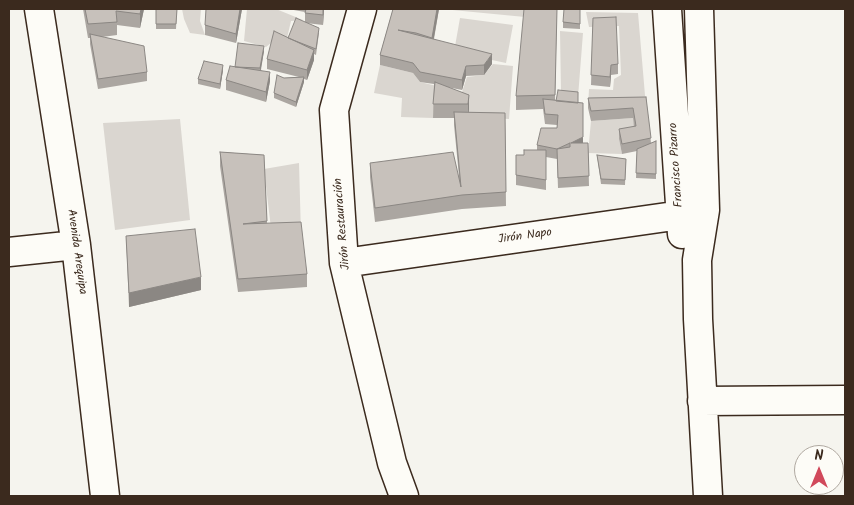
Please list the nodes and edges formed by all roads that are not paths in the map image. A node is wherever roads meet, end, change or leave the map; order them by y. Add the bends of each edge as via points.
1 (39, 9) edge
2 (362, 9) edge
3 (667, 9) edge
4 (699, 9) edge
5 (693, 213) junction
6 (76, 245) junction
7 (9, 252) edge
8 (344, 263) junction
9 (845, 400) edge
10 (702, 401) junction
11 (105, 496) edge
12 (404, 496) edge
13 (708, 496) edge

1 - 6 street, Avenida Arequipa
2 - 8 street, Jirón Restauración via 334,110
3 - 5 street, Francisco Pizarro
4 - 5 street, Francisco Pizarro
5 - 8 street, Jirón Napo
5 - 10 street, Francisco Pizarro via 683,261 698,319
6 - 7 street
6 - 11 street, Avenida Arequipa
8 - 12 street, Jirón Restauración via 392,463
9 - 10 street
10 - 13 street, Francisco Pizarro

